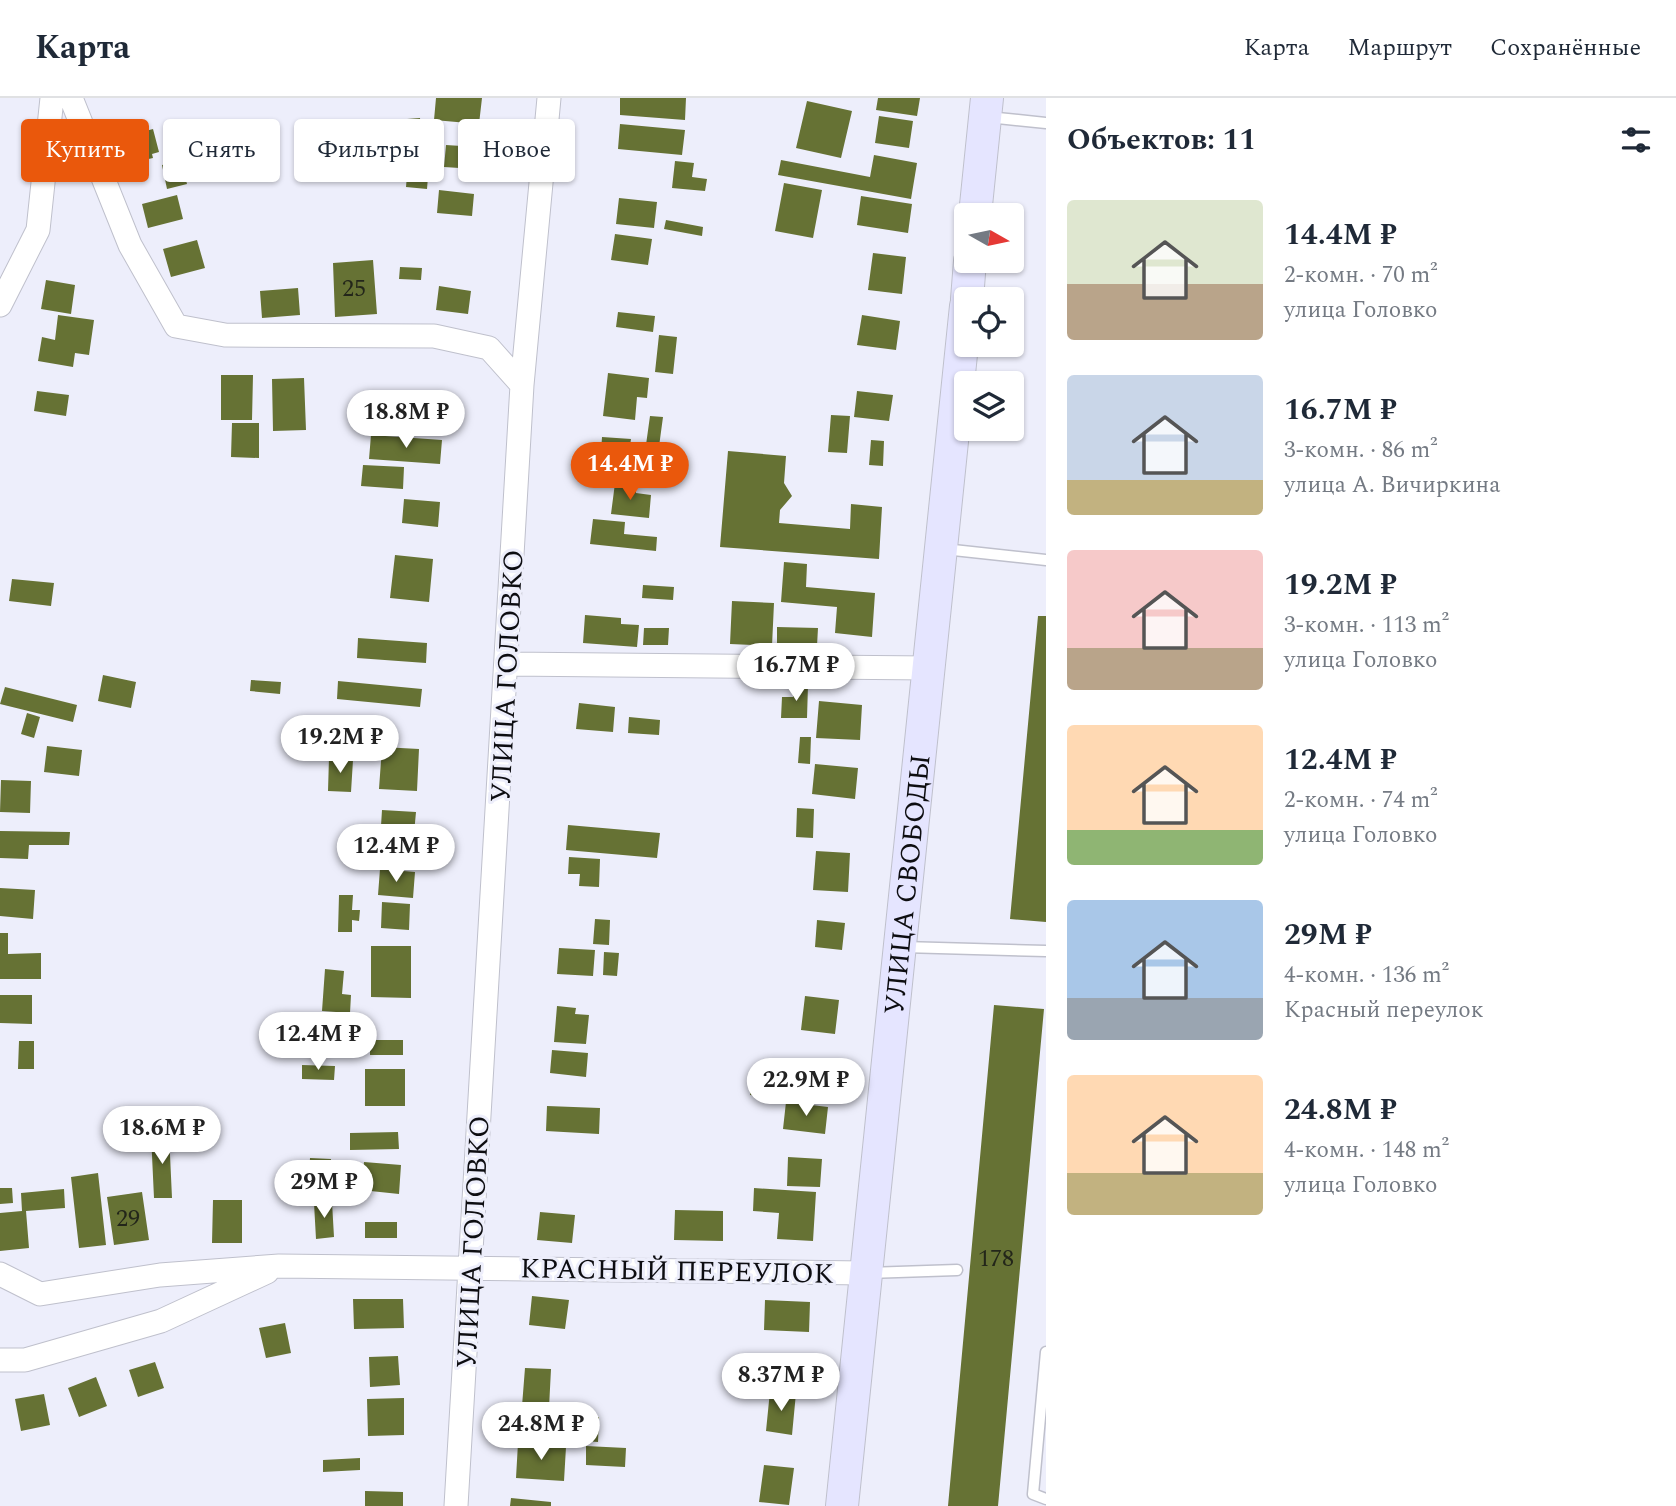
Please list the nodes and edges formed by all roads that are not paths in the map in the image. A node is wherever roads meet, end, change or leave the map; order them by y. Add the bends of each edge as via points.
1 (52, 98) edge
2 (71, 98) edge
3 (549, 98) edge
4 (986, 107) edge
5 (1046, 123) edge
6 (976, 203) edge
7 (0, 305) edge
8 (961, 357) edge
9 (522, 385) junction
10 (942, 549) junction
11 (1046, 560) edge
12 (508, 664) junction
13 (930, 668) junction
14 (900, 946) junction
15 (1046, 951) edge
16 (279, 1266) junction
17 (470, 1266) junction
18 (957, 1270) dead end
19 (865, 1273) junction
20 (0, 1274) edge
21 (1046, 1352) edge
22 (0, 1360) edge
23 (1046, 1499) edge
24 (456, 1506) edge
25 (842, 1506) edge

1 - 7 street via 37,230
2 - 9 street via 130,245 176,326 225,335 434,336 489,348
3 - 9 street, УЛИЦА ГОЛОВКО
4 - 5 lane
4 - 6 main road
8 - 10 main road, УЛИЦА СВОБОДЫ
9 - 12 street, УЛИЦА ГОЛОВКО
10 - 11 lane
10 - 13 main road, УЛИЦА СВОБОДЫ
12 - 13 street
12 - 17 street, УЛИЦА ГОЛОВКО
13 - 14 main road, УЛИЦА СВОБОДЫ
14 - 15 lane
14 - 19 main road, УЛИЦА СВОБОДЫ
16 - 17 street, КРАСНЫЙ ПЕРЕУЛОК
16 - 20 street, КРАСНЫЙ ПЕРЕУЛОК via 160,1275 40,1294
16 - 22 street, КРАСНЫЙ ПЕРЕУЛОК via 161,1321 25,1360
17 - 19 street, КРАСНЫЙ ПЕРЕУЛОК
17 - 24 street, УЛИЦА ГОЛОВКО
18 - 19 lane
19 - 25 main road, УЛИЦА СВОБОДЫ
21 - 23 lane via 1033,1494

